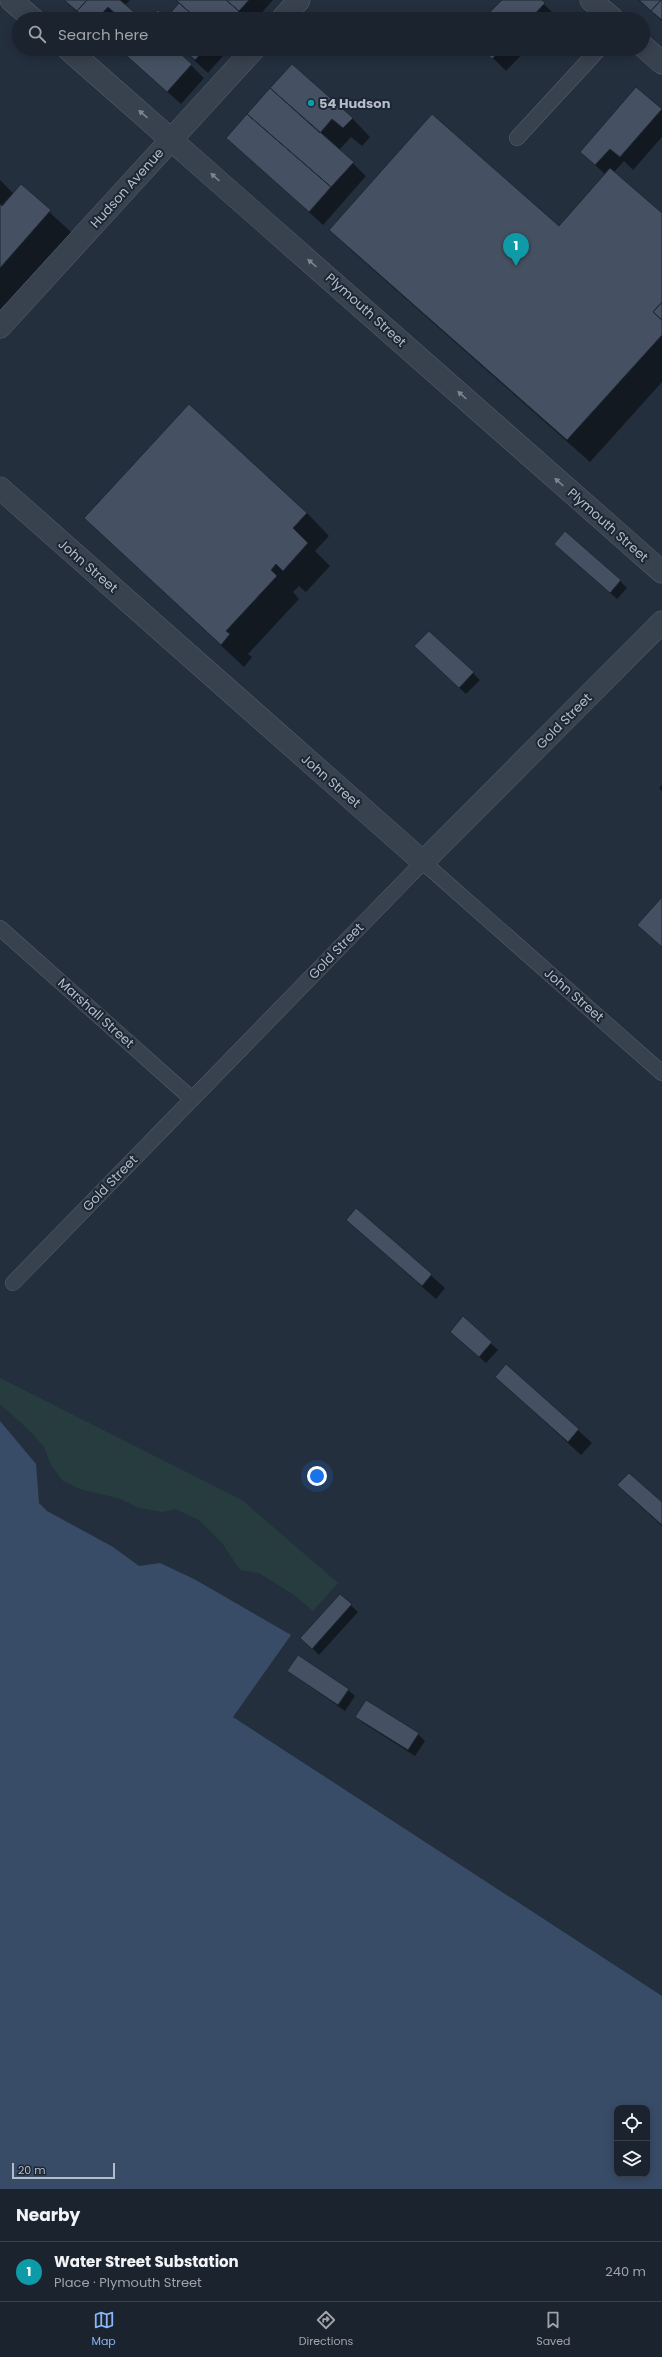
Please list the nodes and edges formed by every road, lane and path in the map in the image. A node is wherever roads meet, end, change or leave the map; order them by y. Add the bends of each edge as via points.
1 (11, 0) edge
2 (299, 0) edge
3 (591, 0) edge
4 (25, 12) edge
5 (288, 12) edge
6 (605, 12) edge
7 (650, 52) edge
8 (76, 56) edge
9 (248, 56) edge
10 (592, 56) edge
11 (662, 63) edge
12 (517, 138) dead end
13 (172, 139) junction
14 (0, 327) edge
15 (0, 488) edge
16 (662, 572) edge
17 (662, 622) edge
18 (423, 862) junction
19 (0, 928) edge
20 (662, 1073) edge
21 (192, 1099) junction
22 (13, 1283) dead end

1 - 4 street
2 - 5 street
3 - 6 street
7 - 11 street
13 -> 8 street, Plymouth Street
9 - 13 street, Hudson Avenue
10 - 12 lane
13 - 14 street, Hudson Avenue
16 -> 13 street, Plymouth Street
15 - 18 street, John Street
17 - 18 street, Gold Street
18 - 20 lane, John Street
18 - 21 lane, Gold Street
19 - 21 lane, Marshall Street
21 - 22 lane, Gold Street

